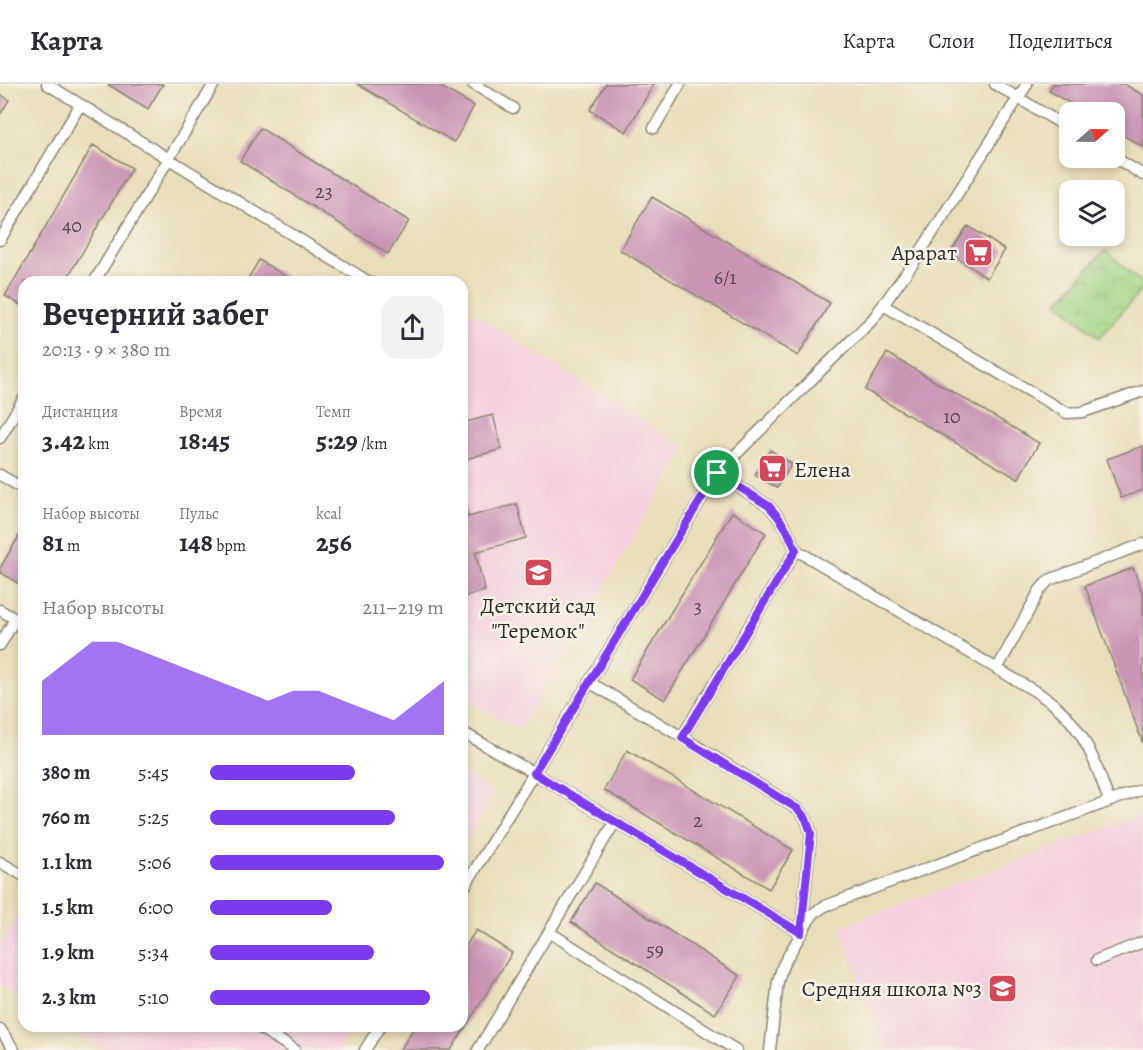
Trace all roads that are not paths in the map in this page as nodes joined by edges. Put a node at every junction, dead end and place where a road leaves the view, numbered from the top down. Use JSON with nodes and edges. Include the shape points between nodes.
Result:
{"nodes":[{"id":1,"x":47,"y":84,"type":"edge"},
{"id":2,"x":214,"y":84,"type":"edge"},
{"id":3,"x":472,"y":84,"type":"edge"},
{"id":4,"x":680,"y":84,"type":"edge"},
{"id":5,"x":995,"y":84,"type":"edge"},
{"id":6,"x":1027,"y":84,"type":"edge"},
{"id":7,"x":1018,"y":98,"type":"junction"},
{"id":8,"x":80,"y":105,"type":"junction"},
{"id":9,"x":513,"y":108,"type":"dead end"},
{"id":10,"x":1059,"y":122,"type":"edge"},
{"id":11,"x":654,"y":128,"type":"dead end"},
{"id":12,"x":169,"y":159,"type":"junction"},
{"id":13,"x":1125,"y":164,"type":"edge"},
{"id":14,"x":1143,"y":175,"type":"edge"},
{"id":15,"x":0,"y":240,"type":"edge"},
{"id":16,"x":98,"y":276,"type":"edge"},
{"id":17,"x":359,"y":276,"type":"edge"},
{"id":18,"x":884,"y":305,"type":"junction"},
{"id":19,"x":1143,"y":391,"type":"edge"},
{"id":20,"x":18,"y":408,"type":"edge"},
{"id":21,"x":0,"y":438,"type":"edge"},
{"id":22,"x":717,"y":473,"type":"junction"},
{"id":23,"x":0,"y":475,"type":"edge"},
{"id":24,"x":18,"y":486,"type":"edge"},
{"id":25,"x":1143,"y":544,"type":"edge"},
{"id":26,"x":796,"y":550,"type":"junction"},
{"id":27,"x":0,"y":610,"type":"edge"},
{"id":28,"x":18,"y":621,"type":"edge"},
{"id":29,"x":18,"y":624,"type":"edge"},
{"id":30,"x":0,"y":645,"type":"edge"},
{"id":31,"x":997,"y":669,"type":"junction"},
{"id":32,"x":589,"y":682,"type":"junction"},
{"id":33,"x":468,"y":735,"type":"edge"},
{"id":34,"x":682,"y":738,"type":"junction"},
{"id":35,"x":534,"y":773,"type":"junction"},
{"id":36,"x":1143,"y":789,"type":"edge"},
{"id":37,"x":1109,"y":801,"type":"junction"},
{"id":38,"x":615,"y":822,"type":"junction"},
{"id":39,"x":0,"y":862,"type":"edge"},
{"id":40,"x":18,"y":872,"type":"edge"},
{"id":41,"x":468,"y":879,"type":"edge"},
{"id":42,"x":549,"y":932,"type":"junction"},
{"id":43,"x":801,"y":933,"type":"junction"},
{"id":44,"x":1143,"y":942,"type":"edge"},
{"id":45,"x":1097,"y":960,"type":"dead end"},
{"id":46,"x":0,"y":1029,"type":"edge"},
{"id":47,"x":266,"y":1032,"type":"edge"},
{"id":48,"x":376,"y":1032,"type":"edge"},
{"id":49,"x":14,"y":1050,"type":"edge"},
{"id":50,"x":295,"y":1050,"type":"edge"},
{"id":51,"x":365,"y":1050,"type":"edge"},
{"id":52,"x":478,"y":1050,"type":"edge"},
{"id":53,"x":736,"y":1050,"type":"edge"},
{"id":54,"x":770,"y":1050,"type":"edge"}],
"edges":[{"from":1,"to":8,"type":"lane"},
{"from":2,"to":12,"type":"lane"},
{"from":3,"to":9,"type":"lane"},
{"from":4,"to":11,"type":"lane"},
{"from":5,"to":7,"type":"lane"},
{"from":6,"to":7,"type":"lane"},
{"from":7,"to":10,"type":"lane"},
{"from":7,"to":18,"type":"lane"},
{"from":8,"to":12,"type":"lane"},
{"from":8,"to":15,"type":"lane"},
{"from":12,"to":16,"type":"lane"},
{"from":12,"to":17,"type":"lane"},
{"from":13,"to":14,"type":"lane"},
{"from":18,"to":19,"type":"lane","via":[[1067,413],[1083,412]]},
{"from":18,"to":22,"type":"lane"},
{"from":20,"to":21,"type":"lane"},
{"from":22,"to":26,"type":"lane","via":[[769,506]]},
{"from":22,"to":32,"type":"lane"},
{"from":23,"to":24,"type":"lane"},
{"from":25,"to":31,"type":"lane","via":[[1049,580]]},
{"from":26,"to":31,"type":"lane"},
{"from":26,"to":34,"type":"lane"},
{"from":27,"to":28,"type":"lane"},
{"from":29,"to":30,"type":"lane"},
{"from":31,"to":37,"type":"lane","via":[[1058,707],[1073,724],[1085,740]]},
{"from":32,"to":34,"type":"lane"},
{"from":32,"to":35,"type":"lane"},
{"from":33,"to":35,"type":"lane"},
{"from":34,"to":43,"type":"lane","via":[[798,809],[806,819],[811,833]]},
{"from":35,"to":38,"type":"lane"},
{"from":35,"to":41,"type":"lane"},
{"from":36,"to":37,"type":"lane"},
{"from":37,"to":43,"type":"lane","via":[[825,906],[814,913]]},
{"from":38,"to":42,"type":"lane"},
{"from":38,"to":43,"type":"lane"},
{"from":39,"to":40,"type":"lane"},
{"from":42,"to":52,"type":"lane"},
{"from":42,"to":53,"type":"lane"},
{"from":43,"to":54,"type":"lane","via":[[778,981]]},
{"from":44,"to":45,"type":"lane"},
{"from":46,"to":49,"type":"lane"},
{"from":47,"to":50,"type":"lane"},
{"from":48,"to":51,"type":"lane"}]}
